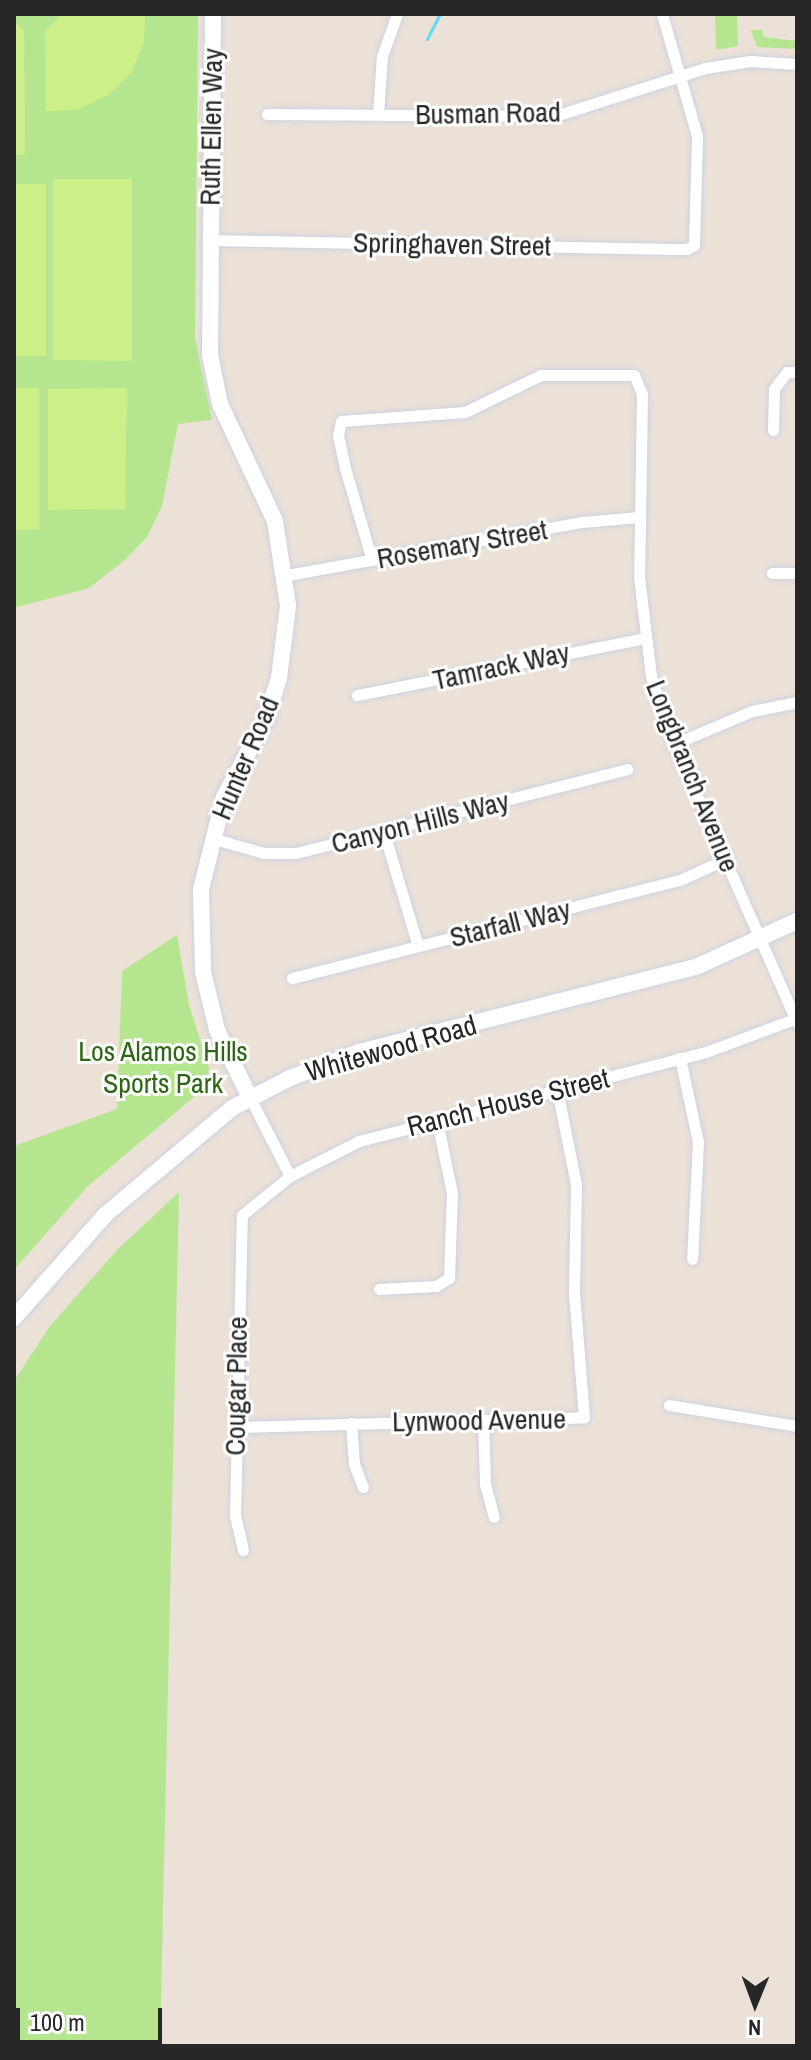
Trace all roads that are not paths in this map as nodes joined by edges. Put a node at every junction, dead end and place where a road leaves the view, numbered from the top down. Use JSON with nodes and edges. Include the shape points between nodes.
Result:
{"nodes":[{"id":1,"x":213,"y":14,"type":"edge"},
{"id":2,"x":397,"y":14,"type":"edge"},
{"id":3,"x":662,"y":14,"type":"edge"},
{"id":4,"x":797,"y":64,"type":"edge"},
{"id":5,"x":681,"y":75,"type":"junction"},
{"id":6,"x":267,"y":114,"type":"dead end"},
{"id":7,"x":378,"y":114,"type":"junction"},
{"id":8,"x":210,"y":240,"type":"junction"},
{"id":9,"x":797,"y":372,"type":"edge"},
{"id":10,"x":773,"y":430,"type":"dead end"},
{"id":11,"x":639,"y":517,"type":"junction"},
{"id":12,"x":372,"y":560,"type":"junction"},
{"id":13,"x":772,"y":573,"type":"dead end"},
{"id":14,"x":797,"y":573,"type":"edge"},
{"id":15,"x":287,"y":575,"type":"junction"},
{"id":16,"x":644,"y":638,"type":"junction"},
{"id":17,"x":357,"y":695,"type":"dead end"},
{"id":18,"x":797,"y":702,"type":"edge"},
{"id":19,"x":674,"y":744,"type":"junction"},
{"id":20,"x":628,"y":769,"type":"dead end"},
{"id":21,"x":384,"y":833,"type":"junction"},
{"id":22,"x":211,"y":838,"type":"junction"},
{"id":23,"x":726,"y":859,"type":"junction"},
{"id":24,"x":797,"y":921,"type":"edge"},
{"id":25,"x":762,"y":940,"type":"junction"},
{"id":26,"x":418,"y":946,"type":"junction"},
{"id":27,"x":292,"y":978,"type":"dead end"},
{"id":28,"x":796,"y":1020,"type":"edge"},
{"id":29,"x":680,"y":1058,"type":"junction"},
{"id":30,"x":557,"y":1090,"type":"junction"},
{"id":31,"x":250,"y":1098,"type":"junction"},
{"id":32,"x":437,"y":1121,"type":"junction"},
{"id":33,"x":290,"y":1176,"type":"junction"},
{"id":34,"x":239,"y":1222,"type":"joint"},
{"id":35,"x":692,"y":1259,"type":"dead end"},
{"id":36,"x":379,"y":1289,"type":"dead end"},
{"id":37,"x":14,"y":1318,"type":"edge"},
{"id":38,"x":669,"y":1405,"type":"dead end"},
{"id":39,"x":483,"y":1420,"type":"junction"},
{"id":40,"x":351,"y":1423,"type":"junction"},
{"id":41,"x":797,"y":1424,"type":"edge"},
{"id":42,"x":236,"y":1427,"type":"junction"},
{"id":43,"x":363,"y":1487,"type":"dead end"},
{"id":44,"x":494,"y":1517,"type":"dead end"},
{"id":45,"x":243,"y":1550,"type":"dead end"}],
"edges":[{"from":1,"to":8,"type":"street","name":"Ruth Ellen Way"},
{"from":2,"to":7,"type":"street","via":[[382,56]]},
{"from":3,"to":5,"type":"street"},
{"from":4,"to":5,"type":"street","name":"Busman Road","via":[[750,61]]},
{"from":5,"to":7,"type":"street","name":"Busman Road","via":[[555,116]]},
{"from":5,"to":8,"type":"street","name":"Springhaven Street","via":[[697,136],[694,245]]},
{"from":6,"to":7,"type":"street","name":"Busman Road"},
{"from":8,"to":15,"type":"street","name":"Hunter Road","via":[[207,325],[215,387],[262,487]]},
{"from":9,"to":10,"type":"street","via":[[787,372],[774,389]]},
{"from":11,"to":12,"type":"street","name":"Rosemary Street","via":[[582,522]]},
{"from":11,"to":12,"type":"street","name":"Longbranch Avenue","via":[[642,394],[634,375],[541,375],[465,412],[341,421],[338,435],[345,468]]},
{"from":11,"to":16,"type":"street","name":"Longbranch Avenue"},
{"from":12,"to":15,"type":"street","name":"Rosemary Street"},
{"from":13,"to":14,"type":"street"},
{"from":15,"to":22,"type":"street","name":"Hunter Road","via":[[279,678],[266,719],[224,797]]},
{"from":16,"to":17,"type":"street","name":"Tamrack Way"},
{"from":16,"to":19,"type":"street","name":"Longbranch Avenue"},
{"from":18,"to":19,"type":"street","via":[[752,711]]},
{"from":19,"to":23,"type":"street","name":"Longbranch Avenue"},
{"from":20,"to":21,"type":"street","name":"Canyon Hills Way"},
{"from":21,"to":22,"type":"street","name":"Canyon Hills Way","via":[[296,853],[264,853]]},
{"from":21,"to":26,"type":"street"},
{"from":22,"to":31,"type":"street","name":"Hunter Road","via":[[201,889],[203,972],[217,1030]]},
{"from":23,"to":25,"type":"street","name":"Longbranch Avenue"},
{"from":23,"to":26,"type":"street","name":"Starfall Way","via":[[680,880]]},
{"from":24,"to":25,"type":"street","name":"Whitewood Road"},
{"from":25,"to":28,"type":"street","name":"Longbranch Avenue"},
{"from":25,"to":31,"type":"street","name":"Whitewood Road","via":[[664,976],[359,1052]]},
{"from":26,"to":27,"type":"street","name":"Starfall Way"},
{"from":28,"to":29,"type":"street","name":"Ranch House Street"},
{"from":29,"to":30,"type":"street","name":"Ranch House Street"},
{"from":29,"to":35,"type":"street","via":[[698,1142]]},
{"from":30,"to":32,"type":"street","name":"Ranch House Street"},
{"from":30,"to":39,"type":"street","name":"Lynwood Avenue","via":[[576,1184],[574,1292],[584,1417]]},
{"from":31,"to":33,"type":"street","name":"Hunter Road"},
{"from":31,"to":37,"type":"street","name":"Whitewood Road","via":[[105,1215]]},
{"from":32,"to":33,"type":"street","name":"Ranch House Street","via":[[359,1141]]},
{"from":32,"to":36,"type":"street","via":[[452,1193],[449,1278],[436,1286]]},
{"from":33,"to":34,"type":"street","name":"Ranch House Street"},
{"from":34,"to":42,"type":"street","name":"Cougar Place"},
{"from":38,"to":41,"type":"street"},
{"from":39,"to":40,"type":"street","name":"Lynwood Avenue"},
{"from":39,"to":44,"type":"street","via":[[485,1484]]},
{"from":40,"to":42,"type":"street","name":"Lynwood Avenue"},
{"from":40,"to":43,"type":"street","via":[[354,1464]]},
{"from":42,"to":45,"type":"street","name":"Cougar Place","via":[[235,1516]]}]}
